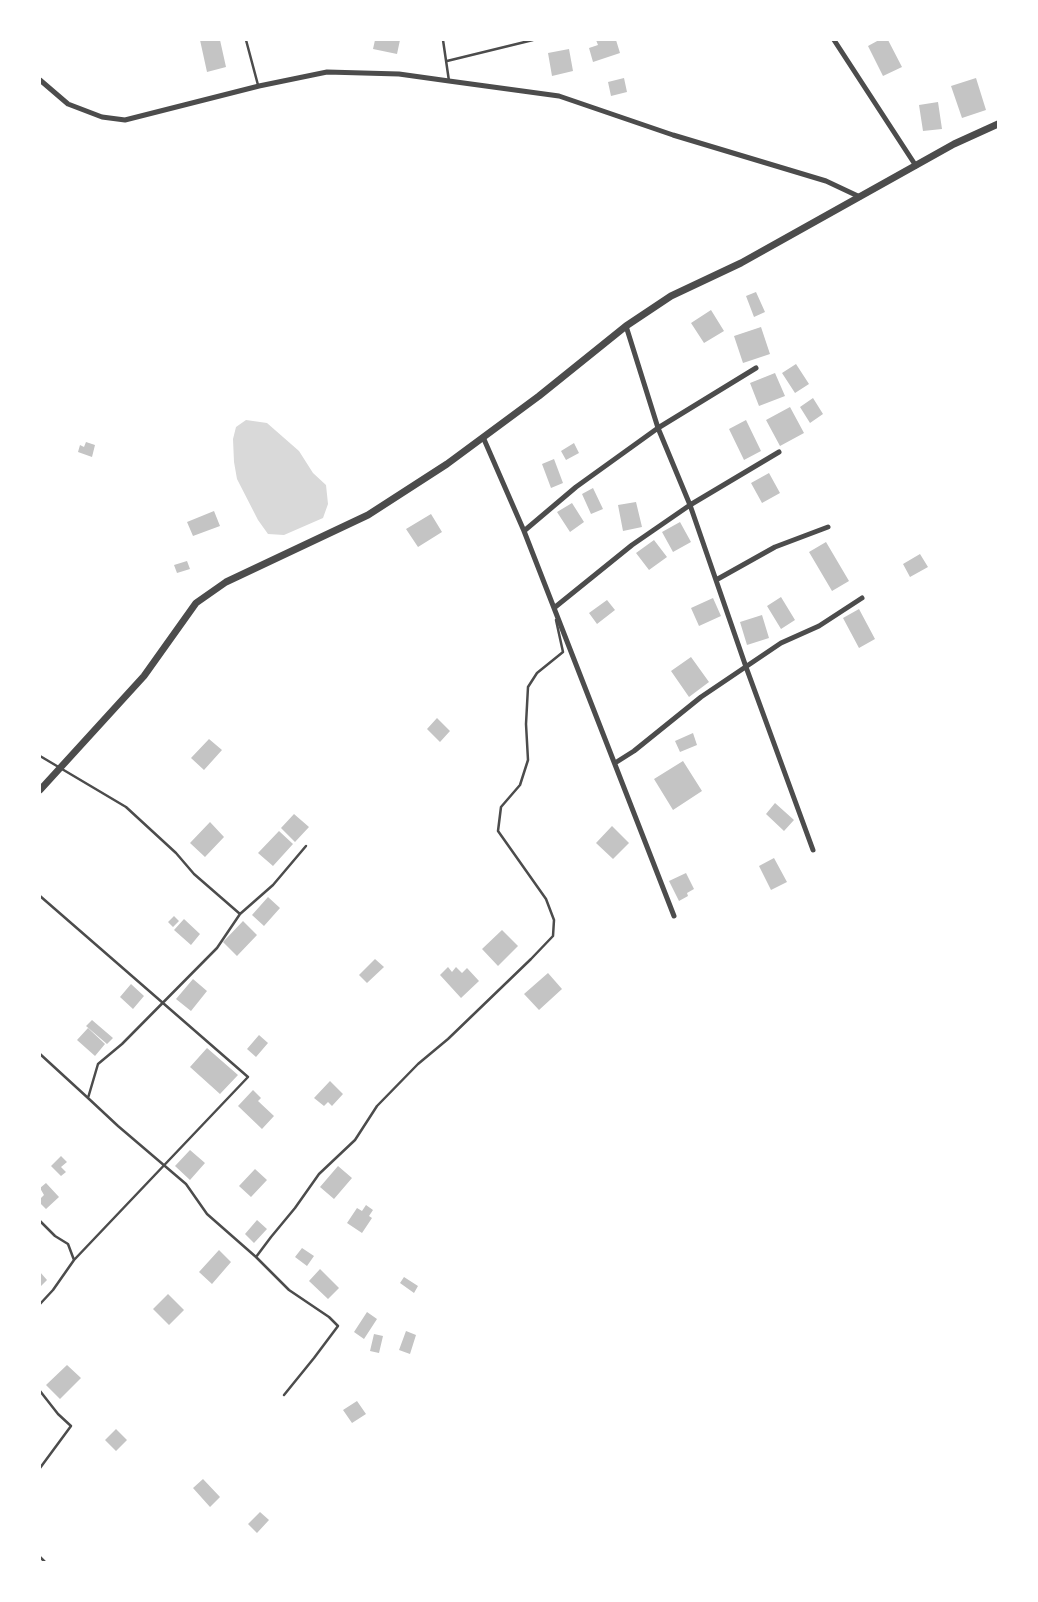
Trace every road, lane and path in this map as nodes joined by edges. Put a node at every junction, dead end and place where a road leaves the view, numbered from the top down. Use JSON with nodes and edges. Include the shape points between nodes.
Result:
{"nodes":[{"id":1,"x":246,"y":40,"type":"edge"},
{"id":2,"x":443,"y":40,"type":"edge"},
{"id":3,"x":533,"y":40,"type":"edge"},
{"id":4,"x":834,"y":40,"type":"edge"},
{"id":5,"x":447,"y":61,"type":"junction"},
{"id":6,"x":40,"y":80,"type":"edge"},
{"id":7,"x":449,"y":81,"type":"junction"},
{"id":8,"x":259,"y":86,"type":"junction"},
{"id":9,"x":998,"y":124,"type":"edge"},
{"id":10,"x":916,"y":166,"type":"junction"},
{"id":11,"x":860,"y":197,"type":"junction"},
{"id":12,"x":626,"y":326,"type":"junction"},
{"id":13,"x":756,"y":368,"type":"dead end"},
{"id":14,"x":658,"y":428,"type":"junction"},
{"id":15,"x":484,"y":437,"type":"junction"},
{"id":16,"x":779,"y":452,"type":"dead end"},
{"id":17,"x":690,"y":505,"type":"junction"},
{"id":18,"x":828,"y":527,"type":"dead end"},
{"id":19,"x":524,"y":531,"type":"junction"},
{"id":20,"x":716,"y":580,"type":"junction"},
{"id":21,"x":862,"y":598,"type":"dead end"},
{"id":22,"x":554,"y":608,"type":"junction"},
{"id":23,"x":746,"y":667,"type":"junction"},
{"id":24,"x":40,"y":756,"type":"edge"},
{"id":25,"x":615,"y":763,"type":"junction"},
{"id":26,"x":60,"y":767,"type":"junction"},
{"id":27,"x":40,"y":790,"type":"edge"},
{"id":28,"x":306,"y":846,"type":"dead end"},
{"id":29,"x":813,"y":850,"type":"dead end"},
{"id":30,"x":40,"y":896,"type":"edge"},
{"id":31,"x":240,"y":914,"type":"junction"},
{"id":32,"x":674,"y":916,"type":"dead end"},
{"id":33,"x":163,"y":1002,"type":"junction"},
{"id":34,"x":40,"y":1054,"type":"edge"},
{"id":35,"x":88,"y":1098,"type":"junction"},
{"id":36,"x":163,"y":1165,"type":"junction"},
{"id":37,"x":40,"y":1221,"type":"edge"},
{"id":38,"x":256,"y":1257,"type":"junction"},
{"id":39,"x":74,"y":1260,"type":"junction"},
{"id":40,"x":40,"y":1304,"type":"edge"},
{"id":41,"x":40,"y":1391,"type":"edge"},
{"id":42,"x":284,"y":1396,"type":"dead end"},
{"id":43,"x":40,"y":1468,"type":"edge"},
{"id":44,"x":40,"y":1557,"type":"edge"},
{"id":45,"x":45,"y":1562,"type":"edge"}],
"edges":[{"from":1,"to":8,"type":"lane"},
{"from":2,"to":5,"type":"lane"},
{"from":3,"to":5,"type":"lane"},
{"from":4,"to":10,"type":"street"},
{"from":5,"to":7,"type":"lane"},
{"from":6,"to":8,"type":"street","via":[[68,104],[102,117],[125,120]]},
{"from":7,"to":8,"type":"street","via":[[399,74],[328,72]]},
{"from":7,"to":11,"type":"street","via":[[558,96],[826,181]]},
{"from":9,"to":10,"type":"street"},
{"from":10,"to":11,"type":"street"},
{"from":11,"to":12,"type":"street","via":[[741,263],[671,296]]},
{"from":12,"to":14,"type":"street"},
{"from":12,"to":15,"type":"street"},
{"from":13,"to":14,"type":"street"},
{"from":14,"to":17,"type":"street"},
{"from":14,"to":19,"type":"street"},
{"from":15,"to":19,"type":"street"},
{"from":15,"to":26,"type":"street","via":[[368,516],[226,582],[196,603],[144,676]]},
{"from":16,"to":17,"type":"street"},
{"from":17,"to":20,"type":"street"},
{"from":17,"to":22,"type":"street","via":[[632,545]]},
{"from":18,"to":20,"type":"street","via":[[775,546]]},
{"from":19,"to":22,"type":"street"},
{"from":20,"to":23,"type":"street"},
{"from":21,"to":23,"type":"street","via":[[819,626],[781,643]]},
{"from":22,"to":25,"type":"street"},
{"from":22,"to":38,"type":"lane","via":[[563,652],[537,673],[528,687],[528,760],[520,785],[501,807],[498,831],[546,899],[554,920],[553,936],[377,1106],[354,1140],[319,1174]]},
{"from":23,"to":25,"type":"street"},
{"from":23,"to":29,"type":"street"},
{"from":24,"to":26,"type":"lane"},
{"from":25,"to":32,"type":"street"},
{"from":26,"to":27,"type":"street"},
{"from":26,"to":31,"type":"lane","via":[[126,807]]},
{"from":28,"to":31,"type":"lane","via":[[273,885]]},
{"from":30,"to":33,"type":"lane"},
{"from":31,"to":33,"type":"lane","via":[[216,948]]},
{"from":33,"to":35,"type":"lane","via":[[98,1064]]},
{"from":33,"to":36,"type":"lane","via":[[248,1077]]},
{"from":34,"to":35,"type":"lane"},
{"from":35,"to":36,"type":"lane"},
{"from":36,"to":38,"type":"lane","via":[[186,1184],[207,1214]]},
{"from":36,"to":39,"type":"lane"},
{"from":37,"to":39,"type":"lane","via":[[68,1244]]},
{"from":38,"to":42,"type":"lane","via":[[289,1290],[338,1326]]},
{"from":39,"to":40,"type":"lane"},
{"from":41,"to":43,"type":"lane","via":[[71,1426]]},
{"from":44,"to":45,"type":"lane"}]}
